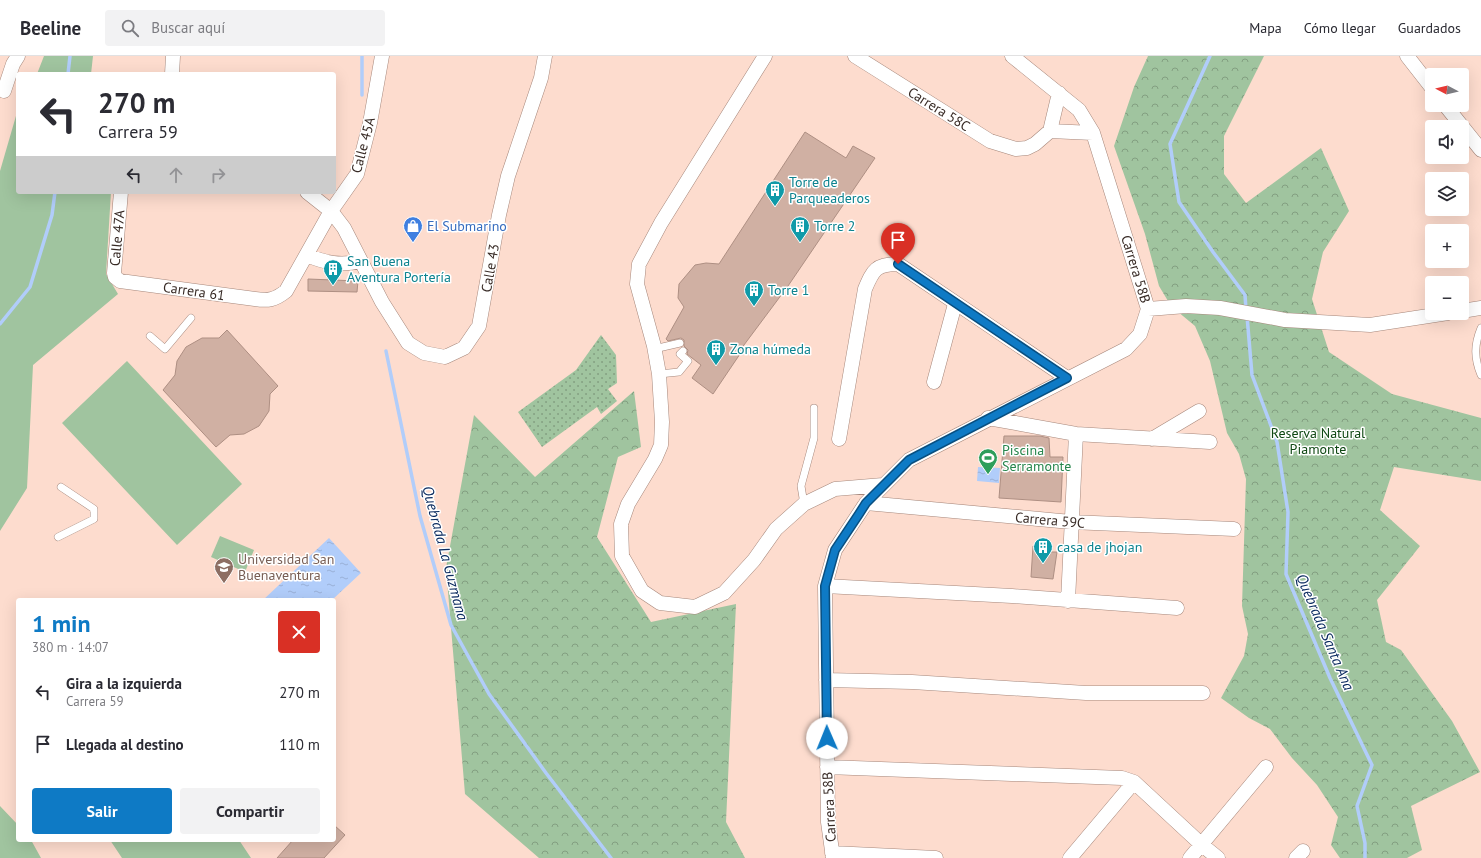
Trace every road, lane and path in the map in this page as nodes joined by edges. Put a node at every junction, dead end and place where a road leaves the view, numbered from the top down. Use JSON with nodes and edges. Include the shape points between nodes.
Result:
{"nodes":[{"id":1,"x":18,"y":56,"type":"edge"},
{"id":2,"x":173,"y":56,"type":"edge"},
{"id":3,"x":382,"y":56,"type":"edge"},
{"id":4,"x":545,"y":56,"type":"edge"},
{"id":5,"x":555,"y":56,"type":"edge"},
{"id":6,"x":765,"y":56,"type":"edge"},
{"id":7,"x":855,"y":56,"type":"edge"},
{"id":8,"x":1407,"y":56,"type":"edge"},
{"id":9,"x":1018,"y":57,"type":"edge"},
{"id":10,"x":172,"y":72,"type":"edge"},
{"id":11,"x":541,"y":78,"type":"junction"},
{"id":12,"x":1425,"y":79,"type":"edge"},
{"id":13,"x":4,"y":91,"type":"dead end"},
{"id":14,"x":1059,"y":93,"type":"junction"},
{"id":15,"x":1451,"y":112,"type":"edge"},
{"id":16,"x":1050,"y":130,"type":"junction"},
{"id":17,"x":1093,"y":133,"type":"junction"},
{"id":18,"x":1481,"y":150,"type":"edge"},
{"id":19,"x":121,"y":194,"type":"edge"},
{"id":20,"x":310,"y":194,"type":"edge"},
{"id":21,"x":331,"y":211,"type":"junction"},
{"id":22,"x":307,"y":255,"type":"junction"},
{"id":23,"x":361,"y":261,"type":"junction"},
{"id":24,"x":120,"y":281,"type":"joint"},
{"id":25,"x":268,"y":301,"type":"joint"},
{"id":26,"x":956,"y":304,"type":"junction"},
{"id":27,"x":1481,"y":308,"type":"edge"},
{"id":28,"x":1148,"y":309,"type":"junction"},
{"id":29,"x":1469,"y":310,"type":"edge"},
{"id":30,"x":1425,"y":317,"type":"edge"},
{"id":31,"x":191,"y":318,"type":"dead end"},
{"id":32,"x":1481,"y":328,"type":"edge"},
{"id":33,"x":150,"y":336,"type":"dead end"},
{"id":34,"x":680,"y":343,"type":"dead end"},
{"id":35,"x":654,"y":349,"type":"junction"},
{"id":36,"x":683,"y":351,"type":"dead end"},
{"id":37,"x":659,"y":374,"type":"junction"},
{"id":38,"x":1481,"y":375,"type":"edge"},
{"id":39,"x":1067,"y":378,"type":"junction"},
{"id":40,"x":934,"y":382,"type":"dead end"},
{"id":41,"x":814,"y":408,"type":"dead end"},
{"id":42,"x":1199,"y":412,"type":"dead end"},
{"id":43,"x":988,"y":418,"type":"junction"},
{"id":44,"x":1076,"y":434,"type":"junction"},
{"id":45,"x":839,"y":439,"type":"dead end"},
{"id":46,"x":1152,"y":439,"type":"junction"},
{"id":47,"x":1210,"y":442,"type":"dead end"},
{"id":48,"x":884,"y":485,"type":"junction"},
{"id":49,"x":61,"y":487,"type":"dead end"},
{"id":50,"x":866,"y":503,"type":"junction"},
{"id":51,"x":804,"y":504,"type":"junction"},
{"id":52,"x":1071,"y":522,"type":"junction"},
{"id":53,"x":1234,"y":529,"type":"dead end"},
{"id":54,"x":58,"y":536,"type":"dead end"},
{"id":55,"x":825,"y":586,"type":"junction"},
{"id":56,"x":1068,"y":601,"type":"junction"},
{"id":57,"x":1177,"y":608,"type":"dead end"},
{"id":58,"x":826,"y":680,"type":"junction"},
{"id":59,"x":1203,"y":693,"type":"dead end"},
{"id":60,"x":827,"y":767,"type":"junction"},
{"id":61,"x":1266,"y":767,"type":"dead end"},
{"id":62,"x":1134,"y":782,"type":"junction"},
{"id":63,"x":1202,"y":845,"type":"junction"},
{"id":64,"x":832,"y":855,"type":"edge"},
{"id":65,"x":936,"y":858,"type":"edge"},
{"id":66,"x":1070,"y":858,"type":"edge"},
{"id":67,"x":1190,"y":858,"type":"edge"},
{"id":68,"x":1218,"y":858,"type":"edge"}],
"edges":[{"from":1,"to":13,"type":"street"},
{"from":2,"to":10,"type":"street"},
{"from":3,"to":21,"type":"street","name":"Calle 45A","via":[[370,123],[357,174]]},
{"from":4,"to":11,"type":"street","name":"Calle 43"},
{"from":5,"to":11,"type":"street"},
{"from":6,"to":35,"type":"street","via":[[661,223],[639,264],[637,284]]},
{"from":7,"to":16,"type":"street","name":"Carrera 58C","via":[[990,141],[1016,149],[1027,148]]},
{"from":8,"to":12,"type":"street"},
{"from":9,"to":14,"type":"street","name":"Carrera 58B"},
{"from":11,"to":23,"type":"street","name":"Calle 43","via":[[508,176],[479,326],[464,348],[445,357],[424,353],[408,343],[382,302]]},
{"from":14,"to":16,"type":"street"},
{"from":14,"to":17,"type":"street","name":"Carrera 58B","via":[[1079,110]]},
{"from":15,"to":18,"type":"street"},
{"from":16,"to":17,"type":"street"},
{"from":17,"to":28,"type":"street","name":"Carrera 58B"},
{"from":19,"to":24,"type":"street","name":"Calle 47A","via":[[114,273]]},
{"from":20,"to":21,"type":"street","name":"Calle 43"},
{"from":21,"to":22,"type":"street","name":"Calle 45A"},
{"from":21,"to":23,"type":"street","name":"Calle 43","via":[[344,228]]},
{"from":22,"to":23,"type":"street","via":[[321,262],[336,264]]},
{"from":22,"to":25,"type":"street","name":"Calle 45A","via":[[286,291],[277,299]]},
{"from":24,"to":25,"type":"street","name":"Carrera 61"},
{"from":26,"to":39,"type":"street"},
{"from":26,"to":40,"type":"street"},
{"from":26,"to":45,"type":"street","via":[[898,264],[885,264],[872,272],[865,289]]},
{"from":27,"to":29,"type":"street"},
{"from":28,"to":30,"type":"street","via":[[1186,306],[1220,308],[1318,323],[1370,326]]},
{"from":28,"to":39,"type":"street","name":"Carrera 58B","via":[[1140,334],[1126,349]]},
{"from":31,"to":33,"type":"lane","via":[[164,349]]},
{"from":32,"to":38,"type":"lane","via":[[1476,339],[1475,359]]},
{"from":34,"to":35,"type":"lane"},
{"from":35,"to":37,"type":"street"},
{"from":36,"to":37,"type":"lane","via":[[680,354],[688,361],[679,372]]},
{"from":37,"to":51,"type":"street","via":[[661,445],[628,504],[621,524],[622,556],[642,590],[660,603],[695,607],[724,593],[754,560],[776,529]]},
{"from":39,"to":43,"type":"street","name":"Carrera 58B"},
{"from":41,"to":51,"type":"lane","via":[[814,438],[801,486]]},
{"from":42,"to":46,"type":"street"},
{"from":43,"to":44,"type":"street"},
{"from":43,"to":48,"type":"street","name":"Carrera 58B","via":[[909,460]]},
{"from":44,"to":46,"type":"street"},
{"from":44,"to":52,"type":"street"},
{"from":46,"to":47,"type":"street"},
{"from":48,"to":50,"type":"street","name":"Carrera 58B"},
{"from":48,"to":51,"type":"street","via":[[835,489]]},
{"from":49,"to":54,"type":"lane","via":[[94,509],[95,514],[94,519]]},
{"from":50,"to":52,"type":"street","name":"Carrera 59C"},
{"from":50,"to":55,"type":"street","name":"Carrera 58B","via":[[835,550]]},
{"from":52,"to":53,"type":"street","name":"Carrera 59C"},
{"from":52,"to":56,"type":"street"},
{"from":55,"to":56,"type":"street"},
{"from":55,"to":58,"type":"street","name":"Carrera 58B"},
{"from":56,"to":57,"type":"street"},
{"from":58,"to":59,"type":"street","via":[[912,682],[1086,694]]},
{"from":58,"to":60,"type":"street","name":"Carrera 58B"},
{"from":60,"to":62,"type":"street","via":[[1122,778]]},
{"from":60,"to":64,"type":"street","name":"Carrera 58B","via":[[828,822]]},
{"from":61,"to":63,"type":"street"},
{"from":62,"to":63,"type":"street"},
{"from":62,"to":66,"type":"street"},
{"from":63,"to":67,"type":"street"},
{"from":63,"to":68,"type":"street"},
{"from":64,"to":65,"type":"street"}]}
